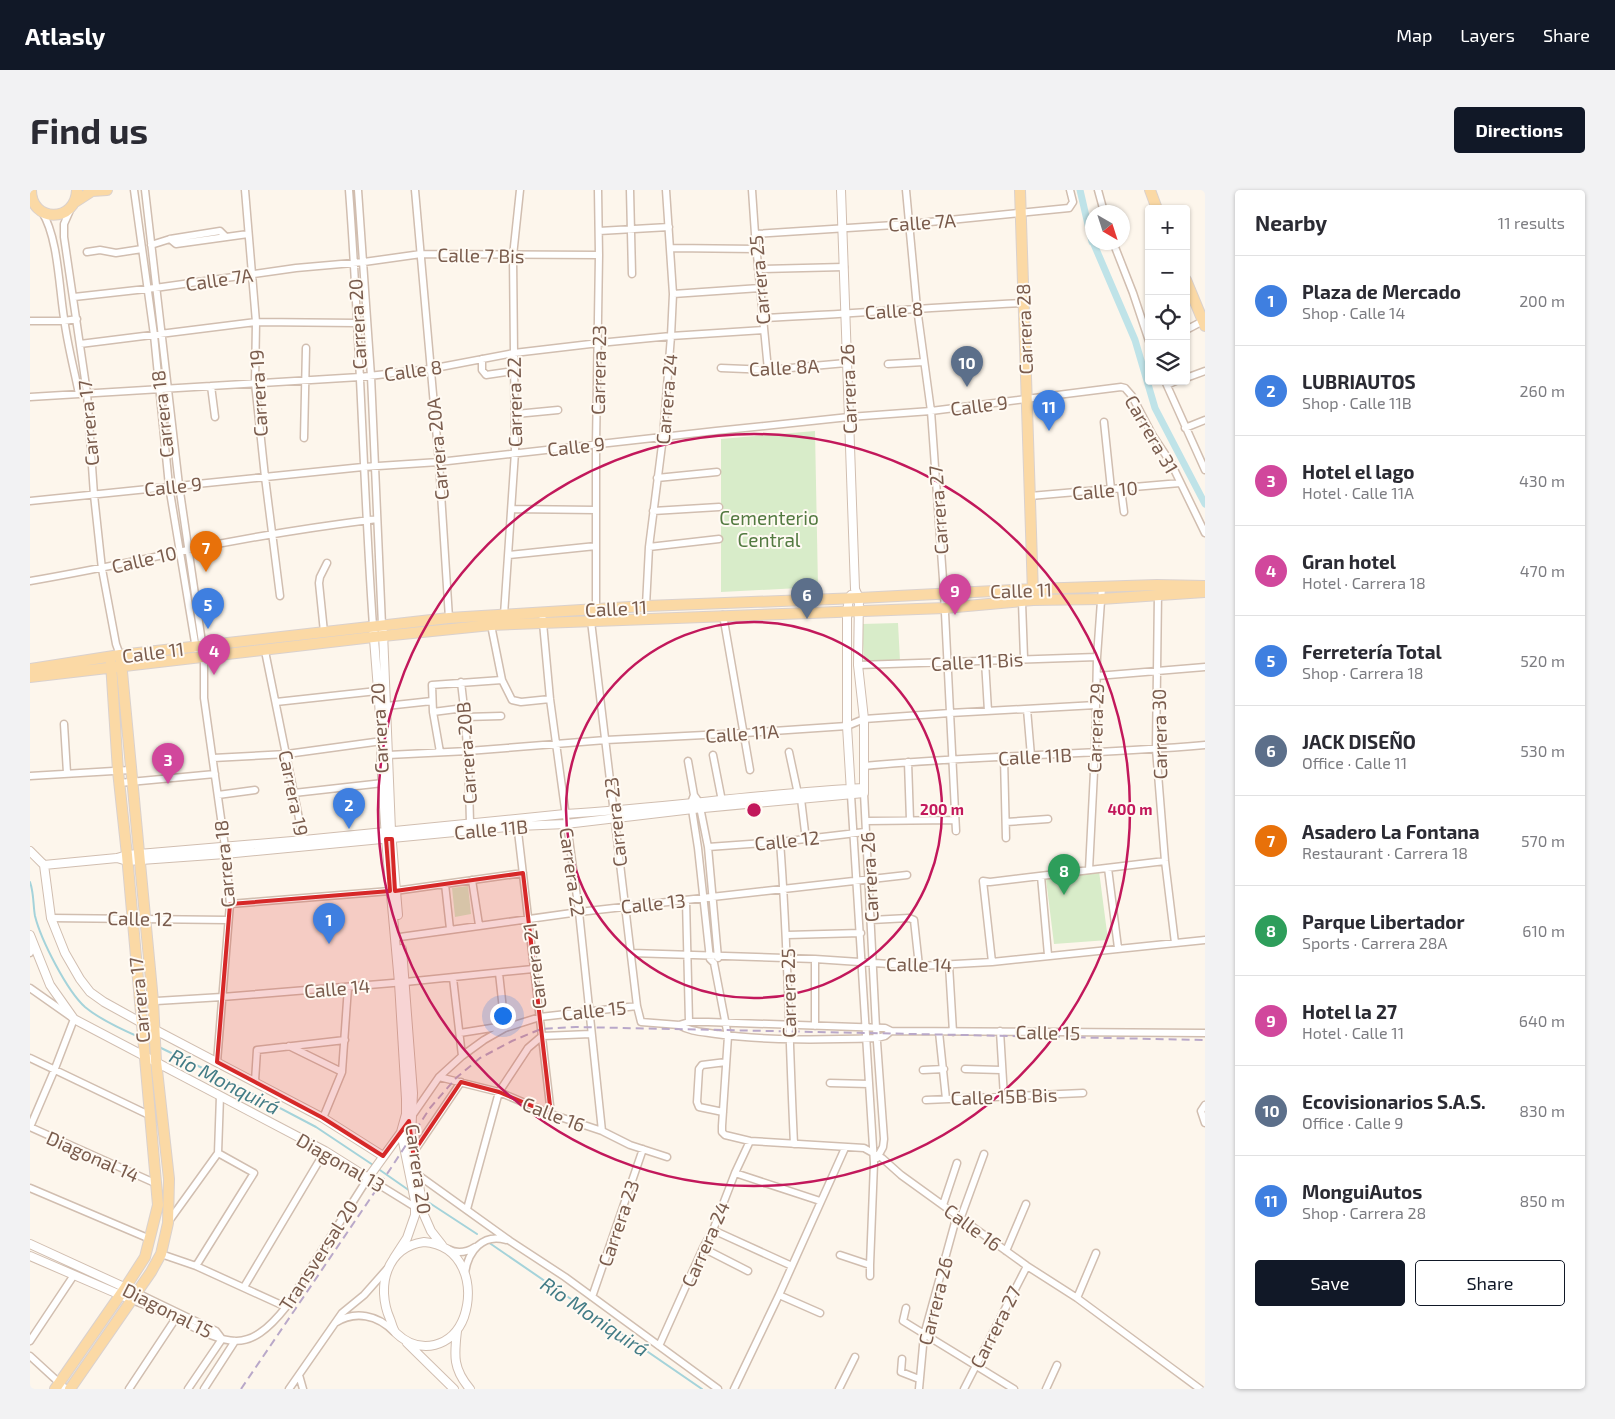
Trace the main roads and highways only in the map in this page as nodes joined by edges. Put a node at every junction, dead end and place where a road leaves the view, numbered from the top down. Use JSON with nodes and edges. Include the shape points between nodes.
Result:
{"nodes":[{"id":1,"x":31,"y":190,"type":"edge"},
{"id":2,"x":77,"y":190,"type":"edge"},
{"id":3,"x":107,"y":190,"type":"edge"},
{"id":4,"x":1020,"y":190,"type":"edge"},
{"id":5,"x":1150,"y":190,"type":"edge"},
{"id":6,"x":74,"y":203,"type":"junction"},
{"id":7,"x":1156,"y":205,"type":"edge"},
{"id":8,"x":36,"y":208,"type":"edge"},
{"id":9,"x":1190,"y":290,"type":"edge"},
{"id":10,"x":1204,"y":324,"type":"edge"},
{"id":11,"x":1205,"y":586,"type":"edge"},
{"id":12,"x":1033,"y":589,"type":"junction"},
{"id":13,"x":1205,"y":592,"type":"edge"},
{"id":14,"x":1033,"y":600,"type":"junction"},
{"id":15,"x":543,"y":618,"type":"junction"},
{"id":16,"x":200,"y":655,"type":"junction"},
{"id":17,"x":115,"y":656,"type":"junction"},
{"id":18,"x":116,"y":667,"type":"junction"},
{"id":19,"x":30,"y":669,"type":"edge"},
{"id":20,"x":30,"y":677,"type":"edge"},
{"id":21,"x":60,"y":1387,"type":"edge"},
{"id":22,"x":70,"y":1389,"type":"edge"}],
"edges":[{"from":1,"to":8,"type":"main road"},
{"from":2,"to":6,"type":"main road"},
{"from":3,"to":6,"type":"main road","via":[[92,192]]},
{"from":4,"to":12,"type":"main road","name":"Carrera 28"},
{"from":5,"to":7,"type":"main road"},
{"from":6,"to":8,"type":"main road","via":[[60,214],[48,214]]},
{"from":9,"to":10,"type":"main road"},
{"from":11,"to":12,"type":"main road","name":"Calle 11"},
{"from":12,"to":14,"type":"main road","name":"Carrera 28"},
{"from":12,"to":15,"type":"main road","name":"Calle 11","via":[[646,606],[596,609]]},
{"from":13,"to":14,"type":"main road","name":"Calle 11"},
{"from":14,"to":15,"type":"main road","name":"Calle 11","via":[[846,612],[591,621]]},
{"from":15,"to":16,"type":"main road","name":"Calle 11","via":[[265,651]]},
{"from":15,"to":16,"type":"main road","name":"Calle 11","via":[[504,615],[449,618],[324,632]]},
{"from":16,"to":17,"type":"main road","name":"Calle 11"},
{"from":16,"to":18,"type":"main road","name":"Calle 11"},
{"from":17,"to":18,"type":"main road","name":"Carrera 17"},
{"from":17,"to":19,"type":"main road","name":"Calle 11"},
{"from":18,"to":20,"type":"main road","name":"Calle 11"},
{"from":18,"to":21,"type":"main road","name":"Carrera 17","via":[[124,858],[158,1205],[145,1257]]},
{"from":18,"to":22,"type":"main road","name":"Carrera 17","via":[[140,857],[168,1179],[168,1223],[161,1254],[151,1272]]}]}
